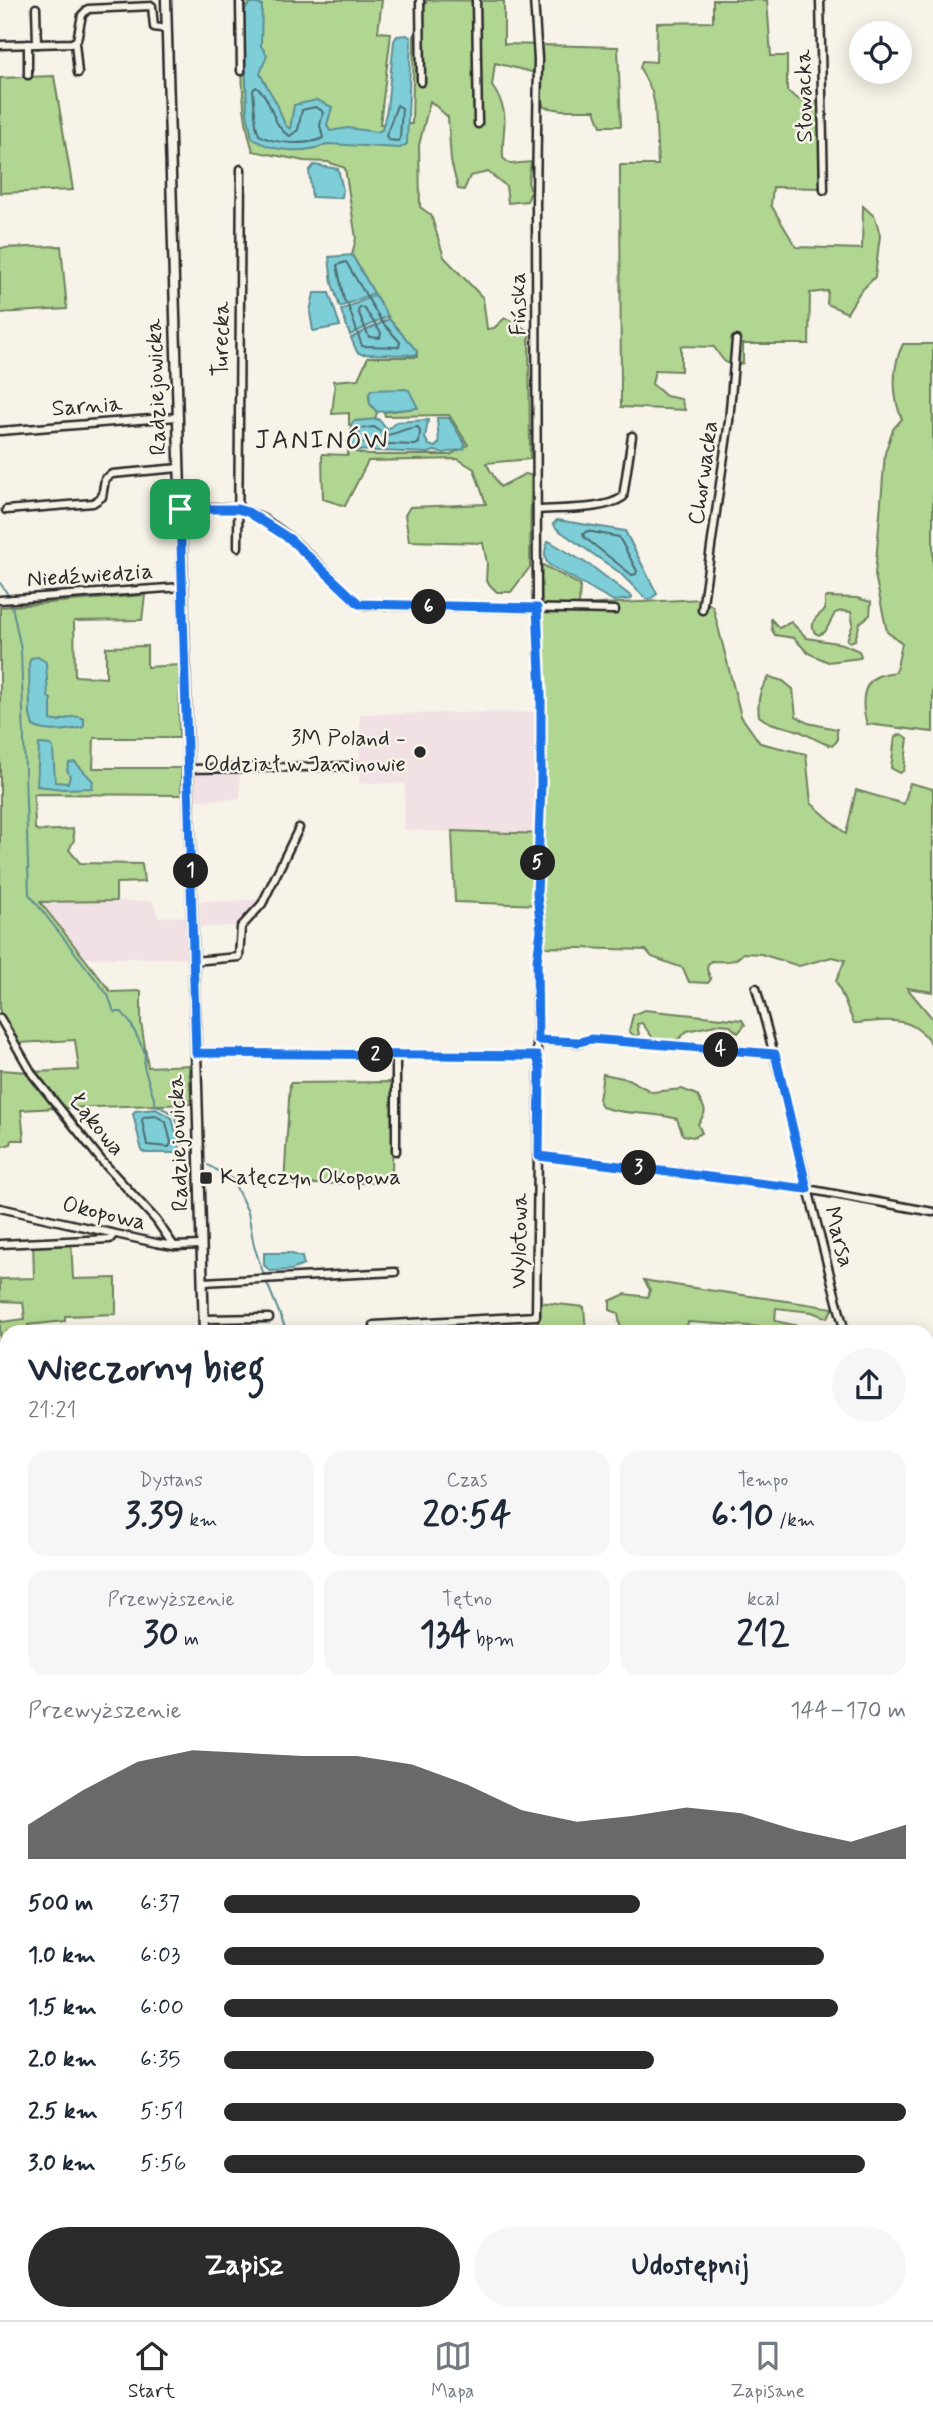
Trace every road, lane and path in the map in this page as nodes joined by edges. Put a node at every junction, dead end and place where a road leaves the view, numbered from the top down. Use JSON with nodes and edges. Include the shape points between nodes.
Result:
{"nodes":[{"id":1,"x":166,"y":0,"type":"edge"},
{"id":2,"x":240,"y":0,"type":"edge"},
{"id":3,"x":420,"y":0,"type":"edge"},
{"id":4,"x":477,"y":0,"type":"edge"},
{"id":5,"x":534,"y":0,"type":"edge"},
{"id":6,"x":820,"y":0,"type":"edge"},
{"id":7,"x":36,"y":8,"type":"dead end"},
{"id":8,"x":167,"y":29,"type":"junction"},
{"id":9,"x":75,"y":42,"type":"junction"},
{"id":10,"x":28,"y":44,"type":"junction"},
{"id":11,"x":37,"y":44,"type":"junction"},
{"id":12,"x":0,"y":45,"type":"edge"},
{"id":13,"x":241,"y":71,"type":"dead end"},
{"id":14,"x":78,"y":73,"type":"dead end"},
{"id":15,"x":28,"y":75,"type":"dead end"},
{"id":16,"x":421,"y":82,"type":"dead end"},
{"id":17,"x":478,"y":124,"type":"dead end"},
{"id":18,"x":241,"y":169,"type":"dead end"},
{"id":19,"x":824,"y":190,"type":"dead end"},
{"id":20,"x":736,"y":340,"type":"dead end"},
{"id":21,"x":177,"y":417,"type":"junction"},
{"id":22,"x":0,"y":430,"type":"edge"},
{"id":23,"x":632,"y":436,"type":"dead end"},
{"id":24,"x":179,"y":468,"type":"junction"},
{"id":25,"x":180,"y":509,"type":"junction"},
{"id":26,"x":237,"y":509,"type":"junction"},
{"id":27,"x":6,"y":510,"type":"dead end"},
{"id":28,"x":537,"y":510,"type":"junction"},
{"id":29,"x":238,"y":547,"type":"dead end"},
{"id":30,"x":182,"y":587,"type":"junction"},
{"id":31,"x":0,"y":600,"type":"edge"},
{"id":32,"x":537,"y":608,"type":"junction"},
{"id":33,"x":615,"y":610,"type":"dead end"},
{"id":34,"x":702,"y":610,"type":"dead end"},
{"id":35,"x":357,"y":766,"type":"dead end"},
{"id":36,"x":187,"y":769,"type":"junction"},
{"id":37,"x":299,"y":828,"type":"dead end"},
{"id":38,"x":193,"y":961,"type":"junction"},
{"id":39,"x":756,"y":988,"type":"dead end"},
{"id":40,"x":0,"y":1018,"type":"edge"},
{"id":41,"x":538,"y":1040,"type":"junction"},
{"id":42,"x":196,"y":1053,"type":"junction"},
{"id":43,"x":775,"y":1054,"type":"junction"},
{"id":44,"x":396,"y":1055,"type":"junction"},
{"id":45,"x":537,"y":1056,"type":"junction"},
{"id":46,"x":396,"y":1151,"type":"dead end"},
{"id":47,"x":539,"y":1156,"type":"junction"},
{"id":48,"x":807,"y":1189,"type":"junction"},
{"id":49,"x":0,"y":1208,"type":"edge"},
{"id":50,"x":933,"y":1212,"type":"edge"},
{"id":51,"x":114,"y":1234,"type":"junction"},
{"id":52,"x":0,"y":1244,"type":"edge"},
{"id":53,"x":201,"y":1245,"type":"junction"},
{"id":54,"x":174,"y":1246,"type":"junction"},
{"id":55,"x":395,"y":1272,"type":"dead end"},
{"id":56,"x":203,"y":1282,"type":"junction"},
{"id":57,"x":269,"y":1318,"type":"dead end"},
{"id":58,"x":204,"y":1320,"type":"junction"},
{"id":59,"x":204,"y":1325,"type":"edge"},
{"id":60,"x":374,"y":1325,"type":"dead end"},
{"id":61,"x":843,"y":1325,"type":"edge"}],
"edges":[{"from":1,"to":8,"type":"main road","name":"Radziejowicka"},
{"from":2,"to":13,"type":"street"},
{"from":3,"to":16,"type":"street"},
{"from":4,"to":17,"type":"street"},
{"from":5,"to":28,"type":"street","name":"Fińska","via":[[538,59]]},
{"from":6,"to":19,"type":"street","name":"Słowacka"},
{"from":7,"to":11,"type":"street"},
{"from":8,"to":9,"type":"street","via":[[153,27],[152,6],[88,9]]},
{"from":8,"to":21,"type":"main road","name":"Radziejowicka"},
{"from":9,"to":11,"type":"street"},
{"from":9,"to":14,"type":"street"},
{"from":10,"to":11,"type":"street"},
{"from":10,"to":12,"type":"street"},
{"from":10,"to":15,"type":"street"},
{"from":18,"to":26,"type":"street","name":"Turecka"},
{"from":20,"to":34,"type":"street","name":"Chorwacka"},
{"from":21,"to":22,"type":"street","name":"Sarnia"},
{"from":21,"to":24,"type":"main road","name":"Radziejowicka"},
{"from":23,"to":28,"type":"street","via":[[623,497],[569,509]]},
{"from":24,"to":25,"type":"main road","name":"Radziejowicka"},
{"from":24,"to":27,"type":"street","via":[[112,474],[104,479],[100,500],[93,503]]},
{"from":25,"to":26,"type":"street"},
{"from":25,"to":30,"type":"main road","name":"Radziejowicka"},
{"from":26,"to":29,"type":"street","name":"Turecka"},
{"from":26,"to":32,"type":"street","via":[[290,539],[359,604]]},
{"from":28,"to":32,"type":"street","name":"Fińska"},
{"from":30,"to":31,"type":"street","name":"Niedźwiedzia"},
{"from":30,"to":36,"type":"main road","name":"Radziejowicka"},
{"from":32,"to":33,"type":"street"},
{"from":32,"to":41,"type":"street","name":"Fińska","via":[[541,772]]},
{"from":35,"to":36,"type":"street"},
{"from":36,"to":38,"type":"main road","name":"Radziejowicka"},
{"from":37,"to":38,"type":"street","via":[[262,904],[241,927],[239,957]]},
{"from":38,"to":42,"type":"main road","name":"Radziejowicka"},
{"from":39,"to":43,"type":"street","name":"Marsa"},
{"from":40,"to":54,"type":"street","name":"Łąkowa","via":[[33,1075]]},
{"from":41,"to":43,"type":"street","via":[[591,1039]]},
{"from":41,"to":45,"type":"street","name":"Wylotowa"},
{"from":42,"to":44,"type":"street"},
{"from":42,"to":53,"type":"main road","name":"Radziejowicka"},
{"from":43,"to":48,"type":"street","name":"Marsa"},
{"from":44,"to":45,"type":"street"},
{"from":44,"to":46,"type":"street"},
{"from":45,"to":47,"type":"street","name":"Wylotowa"},
{"from":47,"to":48,"type":"street"},
{"from":47,"to":60,"type":"street","name":"Wylotowa","via":[[536,1316]]},
{"from":48,"to":50,"type":"street"},
{"from":48,"to":61,"type":"street","name":"Marsa"},
{"from":49,"to":51,"type":"street","name":"Okopowa"},
{"from":51,"to":52,"type":"street","via":[[110,1240]]},
{"from":51,"to":54,"type":"street","name":"Okopowa"},
{"from":53,"to":54,"type":"street","name":"Okopowa"},
{"from":53,"to":56,"type":"main road","name":"Radziejowicka"},
{"from":55,"to":56,"type":"street"},
{"from":56,"to":58,"type":"main road","name":"Radziejowicka"},
{"from":57,"to":58,"type":"street"},
{"from":58,"to":59,"type":"main road","name":"Radziejowicka"}]}
